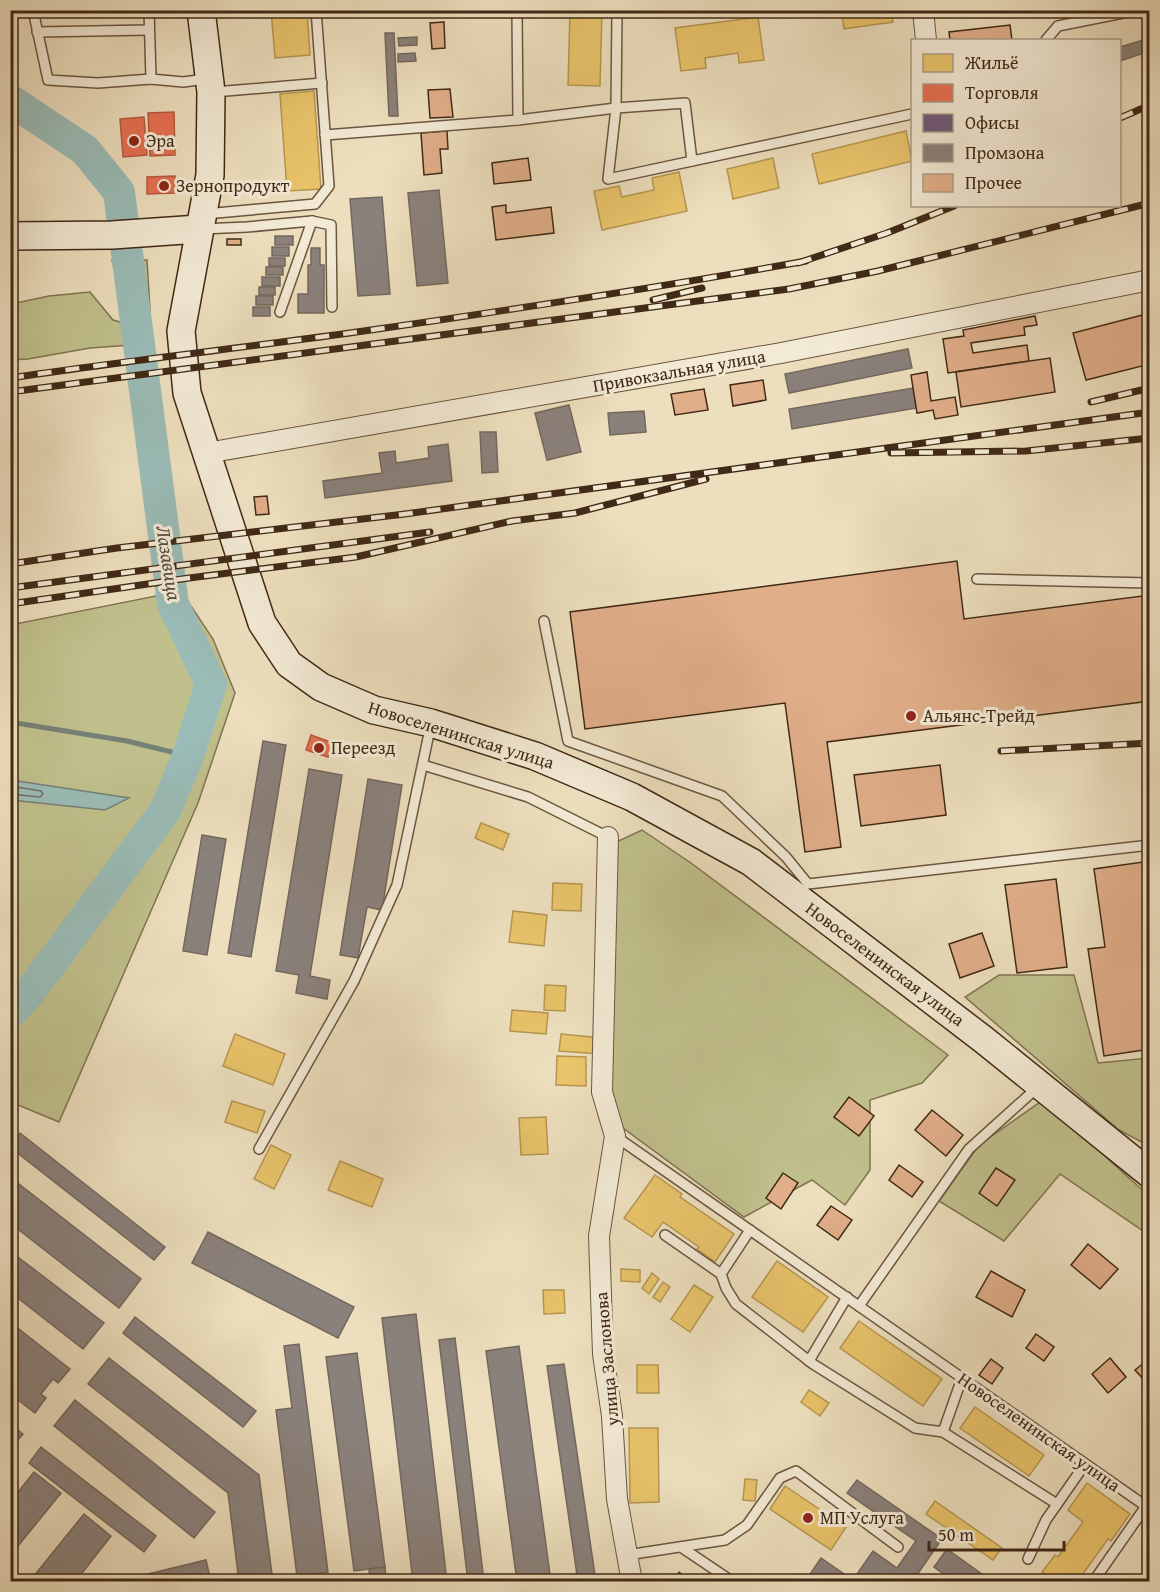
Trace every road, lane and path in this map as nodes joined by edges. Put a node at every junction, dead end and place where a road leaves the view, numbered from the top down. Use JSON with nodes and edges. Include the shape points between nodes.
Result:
{"nodes":[{"id":1,"x":33,"y":10,"type":"edge"},
{"id":2,"x":148,"y":10,"type":"edge"},
{"id":3,"x":201,"y":10,"type":"edge"},
{"id":4,"x":316,"y":10,"type":"edge"},
{"id":5,"x":517,"y":10,"type":"edge"},
{"id":6,"x":617,"y":10,"type":"edge"},
{"id":7,"x":923,"y":10,"type":"edge"},
{"id":8,"x":1138,"y":10,"type":"edge"},
{"id":9,"x":149,"y":30,"type":"junction"},
{"id":10,"x":37,"y":32,"type":"junction"},
{"id":11,"x":926,"y":39,"type":"edge"},
{"id":12,"x":1047,"y":39,"type":"edge"},
{"id":13,"x":151,"y":80,"type":"junction"},
{"id":14,"x":322,"y":83,"type":"junction"},
{"id":15,"x":210,"y":85,"type":"junction"},
{"id":16,"x":616,"y":108,"type":"junction"},
{"id":17,"x":911,"y":114,"type":"edge"},
{"id":18,"x":518,"y":120,"type":"junction"},
{"id":19,"x":325,"y":135,"type":"junction"},
{"id":20,"x":692,"y":161,"type":"junction"},
{"id":21,"x":312,"y":221,"type":"junction"},
{"id":22,"x":201,"y":222,"type":"junction"},
{"id":23,"x":10,"y":236,"type":"edge"},
{"id":24,"x":1149,"y":280,"type":"edge"},
{"id":25,"x":332,"y":307,"type":"dead end"},
{"id":26,"x":280,"y":312,"type":"dead end"},
{"id":27,"x":207,"y":453,"type":"junction"},
{"id":28,"x":977,"y":579,"type":"dead end"},
{"id":29,"x":1149,"y":583,"type":"edge"},
{"id":30,"x":544,"y":621,"type":"dead end"},
{"id":31,"x":431,"y":723,"type":"junction"},
{"id":32,"x":423,"y":765,"type":"junction"},
{"id":33,"x":608,"y":837,"type":"joint"},
{"id":34,"x":1149,"y":845,"type":"edge"},
{"id":35,"x":1040,"y":1085,"type":"junction"},
{"id":36,"x":615,"y":1136,"type":"junction"},
{"id":37,"x":259,"y":1149,"type":"dead end"},
{"id":38,"x":1149,"y":1174,"type":"edge"},
{"id":39,"x":750,"y":1230,"type":"junction"},
{"id":40,"x":665,"y":1235,"type":"dead end"},
{"id":41,"x":721,"y":1274,"type":"junction"},
{"id":42,"x":847,"y":1298,"type":"junction"},
{"id":43,"x":859,"y":1305,"type":"junction"},
{"id":44,"x":809,"y":1361,"type":"junction"},
{"id":45,"x":962,"y":1378,"type":"junction"},
{"id":46,"x":943,"y":1432,"type":"junction"},
{"id":47,"x":1085,"y":1464,"type":"junction"},
{"id":48,"x":1057,"y":1504,"type":"junction"},
{"id":49,"x":1148,"y":1507,"type":"edge"},
{"id":50,"x":681,"y":1547,"type":"junction"},
{"id":51,"x":898,"y":1547,"type":"dead end"},
{"id":52,"x":627,"y":1555,"type":"junction"},
{"id":53,"x":1028,"y":1559,"type":"dead end"},
{"id":54,"x":632,"y":1581,"type":"edge"},
{"id":55,"x":733,"y":1581,"type":"edge"},
{"id":56,"x":1093,"y":1581,"type":"edge"}],
"edges":[{"from":1,"to":10,"type":"lane"},
{"from":2,"to":9,"type":"lane"},
{"from":3,"to":15,"type":"main road","name":"Новоселенинская улица"},
{"from":4,"to":14,"type":"lane"},
{"from":5,"to":18,"type":"lane"},
{"from":6,"to":16,"type":"lane"},
{"from":7,"to":11,"type":"street"},
{"from":8,"to":12,"type":"lane","via":[[1058,26]]},
{"from":9,"to":10,"type":"lane"},
{"from":9,"to":13,"type":"lane"},
{"from":10,"to":13,"type":"lane","via":[[48,80]]},
{"from":13,"to":15,"type":"lane"},
{"from":14,"to":15,"type":"lane"},
{"from":14,"to":19,"type":"lane"},
{"from":15,"to":22,"type":"main road","name":"Новоселенинская улица","via":[[210,176]]},
{"from":16,"to":18,"type":"lane"},
{"from":16,"to":20,"type":"lane","via":[[685,103]]},
{"from":16,"to":20,"type":"lane","via":[[608,179]]},
{"from":17,"to":20,"type":"lane"},
{"from":18,"to":19,"type":"lane"},
{"from":19,"to":22,"type":"lane","via":[[329,186],[315,204]]},
{"from":21,"to":22,"type":"lane","via":[[247,227]]},
{"from":21,"to":25,"type":"lane","via":[[331,225]]},
{"from":21,"to":26,"type":"lane"},
{"from":22,"to":23,"type":"main road","via":[[139,234]]},
{"from":22,"to":27,"type":"main road","name":"Новоселенинская улица","via":[[181,331],[187,393]]},
{"from":24,"to":27,"type":"street","name":"Привокзальная улица","via":[[781,353]]},
{"from":27,"to":31,"type":"main road","name":"Новоселенинская улица","via":[[262,623],[289,664],[321,687],[374,710]]},
{"from":28,"to":29,"type":"lane"},
{"from":30,"to":34,"type":"lane","via":[[568,741],[722,796],[786,857],[808,884]]},
{"from":31,"to":32,"type":"lane"},
{"from":31,"to":35,"type":"main road","name":"Новоселенинская улица","via":[[535,756],[632,797],[751,862]]},
{"from":32,"to":33,"type":"lane","via":[[528,797]]},
{"from":32,"to":37,"type":"lane","via":[[397,885],[354,981]]},
{"from":33,"to":36,"type":"street","via":[[602,1092]]},
{"from":35,"to":38,"type":"main road","name":"Новоселенинская улица"},
{"from":35,"to":43,"type":"lane","via":[[969,1149]]},
{"from":36,"to":39,"type":"lane","name":"Новоселенинская улица"},
{"from":36,"to":52,"type":"street","name":"улица Заслонова","via":[[599,1236],[603,1354],[617,1499]]},
{"from":39,"to":41,"type":"lane"},
{"from":39,"to":42,"type":"lane","name":"Новоселенинская улица"},
{"from":40,"to":41,"type":"lane"},
{"from":41,"to":44,"type":"lane","via":[[736,1304]]},
{"from":42,"to":43,"type":"lane","name":"Новоселенинская улица"},
{"from":42,"to":44,"type":"lane"},
{"from":43,"to":45,"type":"lane","name":"Новоселенинская улица"},
{"from":44,"to":46,"type":"lane","via":[[915,1428]]},
{"from":45,"to":46,"type":"lane"},
{"from":45,"to":47,"type":"lane","name":"Новоселенинская улица"},
{"from":46,"to":48,"type":"lane"},
{"from":47,"to":48,"type":"lane"},
{"from":47,"to":49,"type":"lane","name":"Новоселенинская улица"},
{"from":48,"to":53,"type":"lane"},
{"from":49,"to":56,"type":"lane"},
{"from":50,"to":51,"type":"lane","via":[[725,1540],[747,1525],[780,1478],[796,1471]]},
{"from":50,"to":52,"type":"lane"},
{"from":50,"to":55,"type":"lane"},
{"from":52,"to":54,"type":"street","name":"улица Заслонова"}]}
